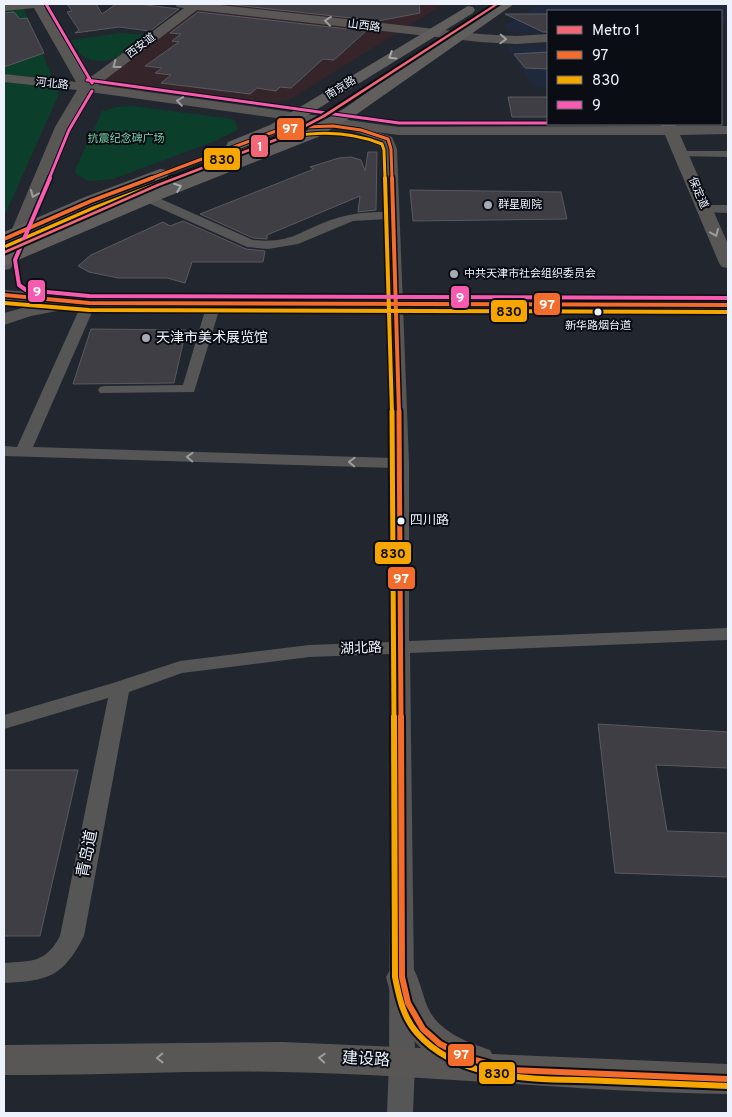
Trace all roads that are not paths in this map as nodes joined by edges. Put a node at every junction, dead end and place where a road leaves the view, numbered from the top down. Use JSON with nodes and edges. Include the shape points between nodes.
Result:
{"nodes":[{"id":1,"x":38,"y":4,"type":"edge"},
{"id":2,"x":45,"y":4,"type":"edge"},
{"id":3,"x":181,"y":4,"type":"edge"},
{"id":4,"x":196,"y":4,"type":"edge"},
{"id":5,"x":479,"y":4,"type":"edge"},
{"id":6,"x":507,"y":4,"type":"edge"},
{"id":7,"x":4,"y":7,"type":"edge"},
{"id":8,"x":429,"y":33,"type":"junction"},
{"id":9,"x":457,"y":36,"type":"junction"},
{"id":10,"x":547,"y":38,"type":"edge"},
{"id":11,"x":70,"y":63,"type":"junction"},
{"id":12,"x":9,"y":79,"type":"edge"},
{"id":13,"x":86,"y":87,"type":"junction"},
{"id":14,"x":152,"y":98,"type":"junction"},
{"id":15,"x":69,"y":115,"type":"junction"},
{"id":16,"x":294,"y":116,"type":"junction"},
{"id":17,"x":329,"y":124,"type":"junction"},
{"id":18,"x":670,"y":127,"type":"edge"},
{"id":19,"x":728,"y":130,"type":"edge"},
{"id":20,"x":381,"y":132,"type":"junction"},
{"id":21,"x":260,"y":136,"type":"junction"},
{"id":22,"x":682,"y":154,"type":"junction"},
{"id":23,"x":728,"y":154,"type":"edge"},
{"id":24,"x":148,"y":198,"type":"junction"},
{"id":25,"x":705,"y":209,"type":"junction"},
{"id":26,"x":728,"y":209,"type":"edge"},
{"id":27,"x":393,"y":216,"type":"junction"},
{"id":28,"x":12,"y":235,"type":"edge"},
{"id":29,"x":727,"y":258,"type":"edge"},
{"id":30,"x":4,"y":265,"type":"edge"},
{"id":31,"x":4,"y":295,"type":"edge"},
{"id":32,"x":23,"y":297,"type":"junction"},
{"id":33,"x":89,"y":303,"type":"junction"},
{"id":34,"x":214,"y":304,"type":"junction"},
{"id":35,"x":396,"y":304,"type":"junction"},
{"id":36,"x":728,"y":305,"type":"edge"},
{"id":37,"x":4,"y":319,"type":"edge"},
{"id":38,"x":105,"y":390,"type":"dead end"},
{"id":39,"x":4,"y":451,"type":"edge"},
{"id":40,"x":23,"y":452,"type":"junction"},
{"id":41,"x":401,"y":463,"type":"junction"},
{"id":42,"x":728,"y":634,"type":"edge"},
{"id":43,"x":400,"y":648,"type":"junction"},
{"id":44,"x":120,"y":688,"type":"junction"},
{"id":45,"x":4,"y":722,"type":"edge"},
{"id":46,"x":4,"y":973,"type":"edge"},
{"id":47,"x":402,"y":977,"type":"junction"},
{"id":48,"x":4,"y":1060,"type":"edge"},
{"id":49,"x":402,"y":1062,"type":"junction"},
{"id":50,"x":511,"y":1070,"type":"junction"},
{"id":51,"x":728,"y":1079,"type":"edge"},
{"id":52,"x":400,"y":1113,"type":"edge"}],
"edges":[{"from":1,"to":2,"type":"street"},
{"from":1,"to":7,"type":"street"},
{"from":1,"to":11,"type":"street"},
{"from":3,"to":4,"type":"street","name":"山西路"},
{"from":8,"to":4,"type":"street","name":"山西路","one_way":true},
{"from":4,"to":13,"type":"street","name":"西安道","one_way":true},
{"from":5,"to":8,"type":"main road","name":"南京路"},
{"from":6,"to":9,"type":"main road","name":"南京路"},
{"from":8,"to":9,"type":"street","name":"山西路"},
{"from":8,"to":16,"type":"main road","name":"南京路","one_way":true},
{"from":9,"to":10,"type":"street","name":"山西路","one_way":true,"via":[[516,40]]},
{"from":9,"to":17,"type":"main road","name":"南京路"},
{"from":11,"to":12,"type":"street","via":[[53,74]]},
{"from":11,"to":13,"type":"street"},
{"from":12,"to":13,"type":"street","name":"河北路"},
{"from":13,"to":14,"type":"street","name":"河北路"},
{"from":13,"to":15,"type":"street"},
{"from":14,"to":15,"type":"street","via":[[132,96],[113,99],[89,105]]},
{"from":16,"to":14,"type":"street","name":"河北路","one_way":true},
{"from":15,"to":28,"type":"street","one_way":true,"via":[[35,193]]},
{"from":16,"to":17,"type":"street","name":"河北路"},
{"from":16,"to":21,"type":"main road","name":"南京路"},
{"from":17,"to":20,"type":"street"},
{"from":17,"to":20,"type":"street"},
{"from":17,"to":21,"type":"street","via":[[284,129]]},
{"from":24,"to":17,"type":"main road","name":"南京路","one_way":true,"via":[[312,134]]},
{"from":18,"to":19,"type":"street"},
{"from":18,"to":20,"type":"street"},
{"from":18,"to":22,"type":"street","name":"保定道"},
{"from":20,"to":27,"type":"street","via":[[391,149]]},
{"from":21,"to":28,"type":"main road","name":"南京路"},
{"from":22,"to":23,"type":"street"},
{"from":22,"to":25,"type":"street","name":"保定道"},
{"from":24,"to":27,"type":"street","via":[[251,244],[266,246],[297,242],[351,218]]},
{"from":24,"to":30,"type":"main road","name":"南京路"},
{"from":25,"to":26,"type":"street"},
{"from":25,"to":29,"type":"street","name":"保定道","one_way":true},
{"from":27,"to":35,"type":"street"},
{"from":28,"to":30,"type":"street"},
{"from":30,"to":32,"type":"street","via":[[12,289]]},
{"from":31,"to":32,"type":"street"},
{"from":32,"to":33,"type":"street"},
{"from":33,"to":34,"type":"street"},
{"from":33,"to":37,"type":"street","via":[[42,308]]},
{"from":33,"to":40,"type":"street"},
{"from":34,"to":35,"type":"street"},
{"from":34,"to":38,"type":"street","via":[[189,389]]},
{"from":35,"to":36,"type":"street"},
{"from":35,"to":41,"type":"street"},
{"from":39,"to":40,"type":"street"},
{"from":41,"to":40,"type":"street","one_way":true},
{"from":41,"to":43,"type":"street"},
{"from":42,"to":43,"type":"street","name":"湖北路"},
{"from":43,"to":44,"type":"street","name":"湖北路","via":[[309,651],[180,667]]},
{"from":43,"to":47,"type":"street"},
{"from":44,"to":45,"type":"street","name":"湖北路"},
{"from":44,"to":46,"type":"street","name":"青岛道","via":[[72,936],[65,953],[52,964],[36,971]]},
{"from":47,"to":49,"type":"street"},
{"from":47,"to":50,"type":"street","via":[[415,1018],[432,1038],[463,1056]]},
{"from":49,"to":48,"type":"street","name":"建设路","one_way":true,"via":[[282,1057]]},
{"from":49,"to":50,"type":"street","name":"建设路"},
{"from":49,"to":52,"type":"street"},
{"from":50,"to":51,"type":"street","name":"建设路"}]}
